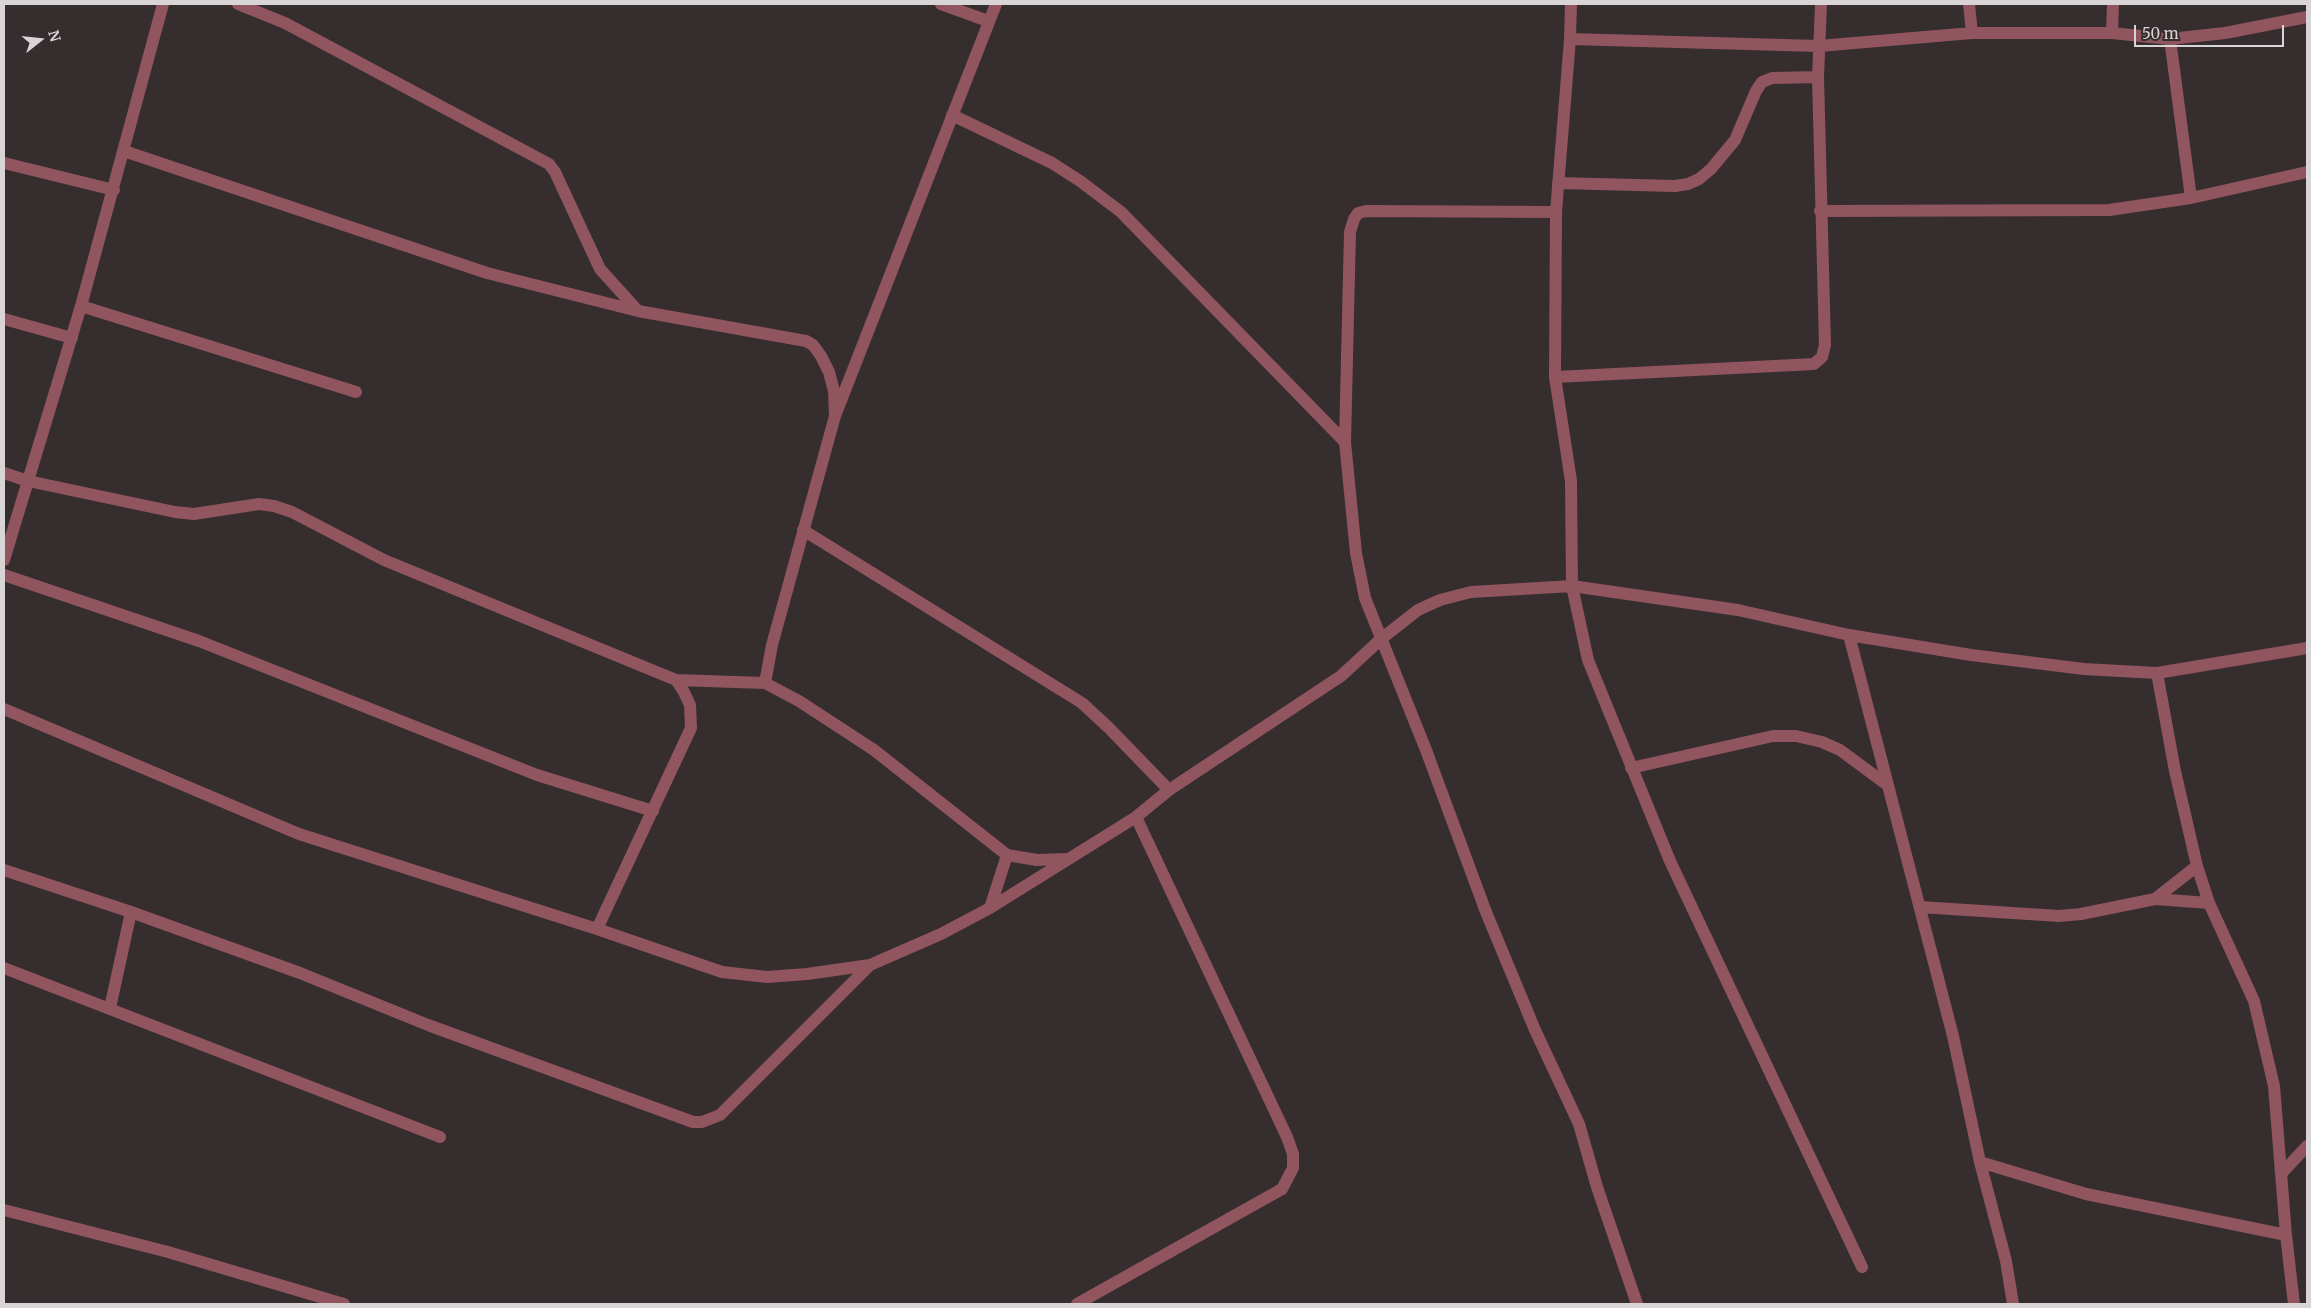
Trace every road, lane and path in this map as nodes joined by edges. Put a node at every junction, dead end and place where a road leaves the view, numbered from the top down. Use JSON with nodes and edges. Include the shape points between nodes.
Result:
{"nodes":[{"id":1,"x":163,"y":4,"type":"edge"},
{"id":2,"x":238,"y":4,"type":"edge"},
{"id":3,"x":941,"y":4,"type":"edge"},
{"id":4,"x":996,"y":4,"type":"edge"},
{"id":5,"x":1571,"y":4,"type":"edge"},
{"id":6,"x":1821,"y":4,"type":"edge"},
{"id":7,"x":1969,"y":4,"type":"edge"},
{"id":8,"x":2113,"y":4,"type":"edge"},
{"id":9,"x":2307,"y":17,"type":"edge"},
{"id":10,"x":988,"y":21,"type":"junction"},
{"id":11,"x":2112,"y":33,"type":"junction"},
{"id":12,"x":1972,"y":34,"type":"junction"},
{"id":13,"x":1570,"y":39,"type":"junction"},
{"id":14,"x":2170,"y":39,"type":"junction"},
{"id":15,"x":1819,"y":46,"type":"junction"},
{"id":16,"x":1818,"y":77,"type":"junction"},
{"id":17,"x":952,"y":115,"type":"junction"},
{"id":18,"x":124,"y":151,"type":"junction"},
{"id":19,"x":4,"y":163,"type":"edge"},
{"id":20,"x":2307,"y":172,"type":"edge"},
{"id":21,"x":1558,"y":183,"type":"junction"},
{"id":22,"x":114,"y":190,"type":"junction"},
{"id":23,"x":2191,"y":198,"type":"junction"},
{"id":24,"x":1820,"y":211,"type":"junction"},
{"id":25,"x":1556,"y":212,"type":"junction"},
{"id":26,"x":81,"y":306,"type":"junction"},
{"id":27,"x":638,"y":311,"type":"junction"},
{"id":28,"x":4,"y":319,"type":"edge"},
{"id":29,"x":72,"y":338,"type":"junction"},
{"id":30,"x":1555,"y":377,"type":"junction"},
{"id":31,"x":356,"y":392,"type":"dead end"},
{"id":32,"x":835,"y":416,"type":"junction"},
{"id":33,"x":1345,"y":442,"type":"junction"},
{"id":34,"x":4,"y":474,"type":"edge"},
{"id":35,"x":28,"y":481,"type":"junction"},
{"id":36,"x":803,"y":530,"type":"junction"},
{"id":37,"x":4,"y":560,"type":"edge"},
{"id":38,"x":4,"y":575,"type":"edge"},
{"id":39,"x":1572,"y":586,"type":"junction"},
{"id":40,"x":1849,"y":635,"type":"junction"},
{"id":41,"x":1381,"y":639,"type":"junction"},
{"id":42,"x":2307,"y":648,"type":"edge"},
{"id":43,"x":2157,"y":673,"type":"junction"},
{"id":44,"x":676,"y":680,"type":"junction"},
{"id":45,"x":765,"y":683,"type":"junction"},
{"id":46,"x":4,"y":709,"type":"edge"},
{"id":47,"x":1630,"y":768,"type":"junction"},
{"id":48,"x":1886,"y":784,"type":"junction"},
{"id":49,"x":1169,"y":790,"type":"junction"},
{"id":50,"x":653,"y":811,"type":"junction"},
{"id":51,"x":1136,"y":817,"type":"junction"},
{"id":52,"x":1007,"y":855,"type":"junction"},
{"id":53,"x":1067,"y":858,"type":"junction"},
{"id":54,"x":2197,"y":866,"type":"junction"},
{"id":55,"x":4,"y":870,"type":"edge"},
{"id":56,"x":2155,"y":899,"type":"junction"},
{"id":57,"x":2209,"y":903,"type":"junction"},
{"id":58,"x":1920,"y":907,"type":"junction"},
{"id":59,"x":990,"y":908,"type":"junction"},
{"id":60,"x":131,"y":912,"type":"junction"},
{"id":61,"x":597,"y":929,"type":"junction"},
{"id":62,"x":870,"y":965,"type":"junction"},
{"id":63,"x":4,"y":968,"type":"edge"},
{"id":64,"x":110,"y":1008,"type":"junction"},
{"id":65,"x":440,"y":1137,"type":"dead end"},
{"id":66,"x":2307,"y":1146,"type":"edge"},
{"id":67,"x":1980,"y":1162,"type":"junction"},
{"id":68,"x":2281,"y":1174,"type":"junction"},
{"id":69,"x":4,"y":1210,"type":"edge"},
{"id":70,"x":2286,"y":1235,"type":"junction"},
{"id":71,"x":1862,"y":1267,"type":"dead end"},
{"id":72,"x":344,"y":1304,"type":"edge"},
{"id":73,"x":1077,"y":1304,"type":"edge"},
{"id":74,"x":1637,"y":1304,"type":"edge"},
{"id":75,"x":2013,"y":1304,"type":"edge"},
{"id":76,"x":2294,"y":1304,"type":"edge"}],
"edges":[{"from":1,"to":18,"type":"street"},
{"from":2,"to":27,"type":"street","via":[[285,23],[548,164],[555,172],[600,269]]},
{"from":3,"to":10,"type":"street"},
{"from":4,"to":10,"type":"street"},
{"from":5,"to":13,"type":"street"},
{"from":6,"to":15,"type":"street"},
{"from":7,"to":12,"type":"street"},
{"from":8,"to":11,"type":"street"},
{"from":9,"to":14,"type":"street","via":[[2225,33]]},
{"from":10,"to":17,"type":"street"},
{"from":11,"to":12,"type":"street"},
{"from":11,"to":14,"type":"street"},
{"from":12,"to":15,"type":"street"},
{"from":13,"to":15,"type":"street"},
{"from":13,"to":21,"type":"street"},
{"from":14,"to":23,"type":"street"},
{"from":15,"to":16,"type":"street"},
{"from":16,"to":21,"type":"street","via":[[1772,78],[1762,82],[1735,140],[1711,169],[1688,184]]},
{"from":16,"to":24,"type":"street"},
{"from":17,"to":32,"type":"street"},
{"from":17,"to":33,"type":"street","via":[[1052,164],[1121,212]]},
{"from":18,"to":22,"type":"street"},
{"from":18,"to":27,"type":"street","via":[[487,273]]},
{"from":19,"to":22,"type":"street"},
{"from":20,"to":23,"type":"street"},
{"from":21,"to":25,"type":"street"},
{"from":22,"to":26,"type":"street"},
{"from":23,"to":24,"type":"street","via":[[2109,210]]},
{"from":24,"to":30,"type":"street","via":[[1825,345],[1822,357],[1814,364]]},
{"from":25,"to":30,"type":"street"},
{"from":25,"to":33,"type":"street","via":[[1358,213],[1350,232]]},
{"from":26,"to":29,"type":"street"},
{"from":26,"to":31,"type":"street"},
{"from":27,"to":32,"type":"street","via":[[806,341],[822,356],[829,372]]},
{"from":28,"to":29,"type":"street"},
{"from":29,"to":35,"type":"street"},
{"from":30,"to":39,"type":"street","via":[[1571,480]]},
{"from":32,"to":36,"type":"street"},
{"from":33,"to":41,"type":"street","via":[[1356,553],[1365,598]]},
{"from":34,"to":35,"type":"street"},
{"from":35,"to":37,"type":"street"},
{"from":35,"to":44,"type":"street","via":[[194,514],[259,504],[274,506],[292,512],[384,560]]},
{"from":36,"to":45,"type":"street"},
{"from":36,"to":49,"type":"street","via":[[1082,703]]},
{"from":38,"to":50,"type":"street","via":[[199,641],[537,775]]},
{"from":39,"to":40,"type":"street","via":[[1738,610]]},
{"from":39,"to":41,"type":"street","via":[[1471,592],[1440,600],[1418,610]]},
{"from":39,"to":47,"type":"street","via":[[1588,660]]},
{"from":40,"to":43,"type":"street","via":[[2056,666]]},
{"from":40,"to":48,"type":"street"},
{"from":41,"to":49,"type":"street","via":[[1341,676]]},
{"from":41,"to":74,"type":"street","via":[[1486,912],[1578,1124]]},
{"from":42,"to":43,"type":"street"},
{"from":43,"to":54,"type":"street"},
{"from":44,"to":45,"type":"street"},
{"from":44,"to":50,"type":"street","via":[[690,705],[691,728]]},
{"from":45,"to":52,"type":"street","via":[[800,701],[874,750]]},
{"from":46,"to":61,"type":"street","via":[[299,834]]},
{"from":47,"to":48,"type":"street","via":[[1773,736],[1796,736],[1840,750]]},
{"from":47,"to":71,"type":"street","via":[[1702,930]]},
{"from":48,"to":58,"type":"street"},
{"from":49,"to":51,"type":"street"},
{"from":50,"to":61,"type":"street"},
{"from":51,"to":53,"type":"street"},
{"from":51,"to":73,"type":"street","via":[[1287,1137],[1293,1154],[1293,1168],[1282,1189]]},
{"from":52,"to":53,"type":"street","via":[[1037,860]]},
{"from":52,"to":59,"type":"street"},
{"from":53,"to":59,"type":"street"},
{"from":54,"to":56,"type":"street"},
{"from":54,"to":57,"type":"street"},
{"from":55,"to":60,"type":"street"},
{"from":56,"to":57,"type":"street"},
{"from":56,"to":58,"type":"street","via":[[2059,916]]},
{"from":57,"to":68,"type":"street","via":[[2254,1001],[2274,1086]]},
{"from":58,"to":67,"type":"street","via":[[1953,1036]]},
{"from":59,"to":62,"type":"street"},
{"from":60,"to":62,"type":"street","via":[[693,1122],[720,1115]]},
{"from":60,"to":64,"type":"street"},
{"from":61,"to":62,"type":"street","via":[[722,972],[767,977]]},
{"from":63,"to":64,"type":"street"},
{"from":64,"to":65,"type":"street"},
{"from":66,"to":68,"type":"street"},
{"from":67,"to":70,"type":"street","via":[[2086,1194]]},
{"from":67,"to":75,"type":"street","via":[[2006,1262]]},
{"from":68,"to":70,"type":"street"},
{"from":69,"to":72,"type":"street","via":[[168,1252]]},
{"from":70,"to":76,"type":"street"}]}
